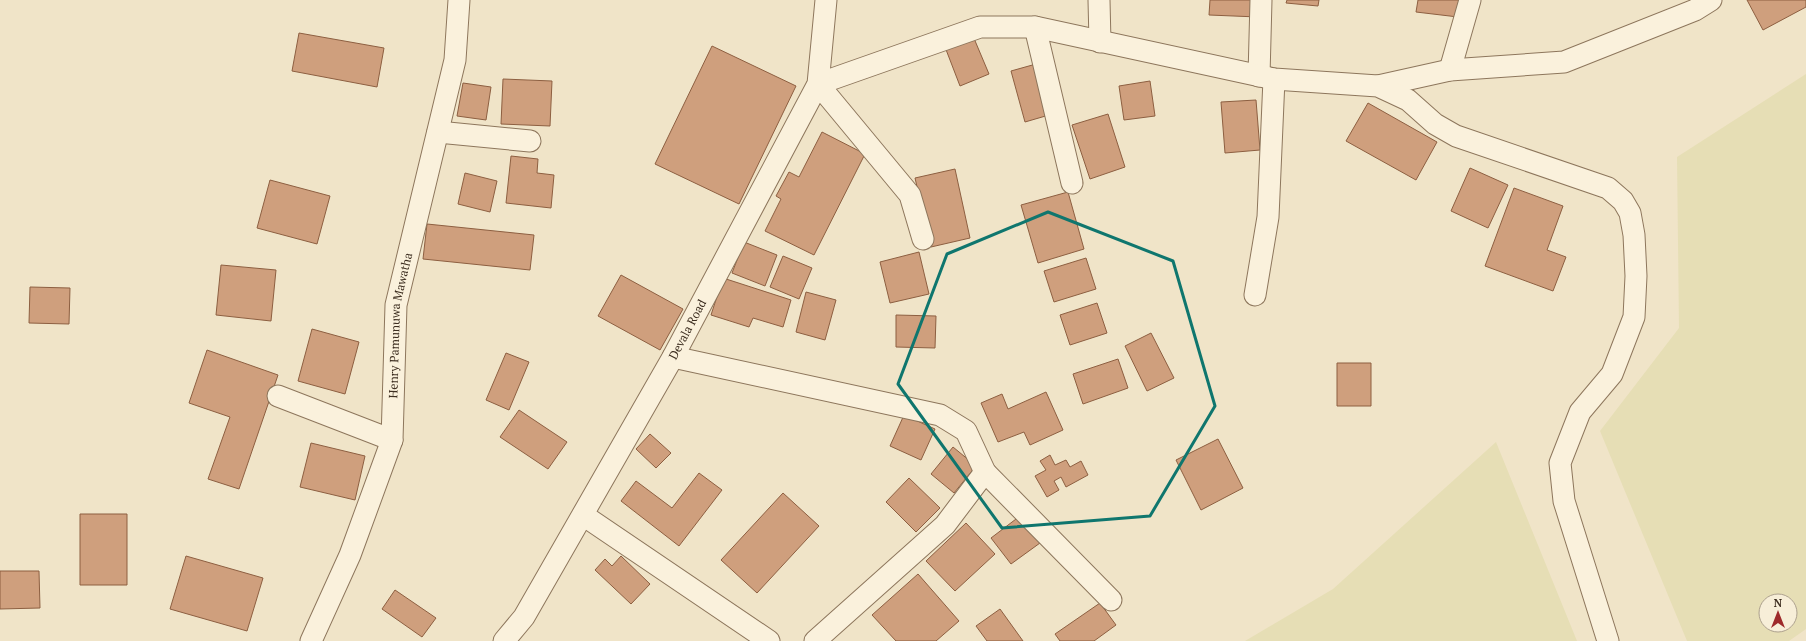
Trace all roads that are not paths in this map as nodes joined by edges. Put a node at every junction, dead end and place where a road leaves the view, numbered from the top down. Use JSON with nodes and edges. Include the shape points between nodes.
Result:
{"nodes":[{"id":1,"x":459,"y":0,"type":"edge"},
{"id":2,"x":826,"y":0,"type":"edge"},
{"id":3,"x":1099,"y":0,"type":"edge"},
{"id":4,"x":1261,"y":0,"type":"edge"},
{"id":5,"x":1470,"y":0,"type":"edge"},
{"id":6,"x":1711,"y":0,"type":"edge"},
{"id":7,"x":1035,"y":27,"type":"junction"},
{"id":8,"x":1100,"y":42,"type":"junction"},
{"id":9,"x":1450,"y":70,"type":"junction"},
{"id":10,"x":1266,"y":77,"type":"junction"},
{"id":11,"x":818,"y":84,"type":"junction"},
{"id":12,"x":1378,"y":86,"type":"junction"},
{"id":13,"x":438,"y":132,"type":"junction"},
{"id":14,"x":530,"y":142,"type":"dead end"},
{"id":15,"x":1072,"y":183,"type":"dead end"},
{"id":16,"x":923,"y":239,"type":"dead end"},
{"id":17,"x":1255,"y":295,"type":"dead end"},
{"id":18,"x":673,"y":357,"type":"junction"},
{"id":19,"x":278,"y":396,"type":"dead end"},
{"id":20,"x":392,"y":440,"type":"junction"},
{"id":21,"x":985,"y":472,"type":"junction"},
{"id":22,"x":583,"y":515,"type":"junction"},
{"id":23,"x":1111,"y":600,"type":"dead end"},
{"id":24,"x":311,"y":641,"type":"edge"},
{"id":25,"x":504,"y":641,"type":"edge"},
{"id":26,"x":769,"y":641,"type":"edge"},
{"id":27,"x":816,"y":641,"type":"edge"},
{"id":28,"x":1608,"y":641,"type":"edge"}],
"edges":[{"from":1,"to":13,"type":"street","name":"Henry Pamunuwa Mawatha","via":[[455,60]]},
{"from":2,"to":11,"type":"street","name":"Devala Road"},
{"from":3,"to":8,"type":"street"},
{"from":4,"to":10,"type":"street"},
{"from":5,"to":9,"type":"street"},
{"from":6,"to":9,"type":"street","via":[[1695,10],[1564,62]]},
{"from":7,"to":8,"type":"street"},
{"from":7,"to":11,"type":"street","via":[[980,27]]},
{"from":7,"to":15,"type":"street"},
{"from":8,"to":10,"type":"street"},
{"from":9,"to":12,"type":"street"},
{"from":10,"to":12,"type":"street"},
{"from":10,"to":17,"type":"street","via":[[1268,217]]},
{"from":11,"to":16,"type":"street","via":[[910,195]]},
{"from":11,"to":18,"type":"street","name":"Devala Road"},
{"from":12,"to":28,"type":"street","via":[[1408,100],[1435,124],[1456,136],[1608,188],[1624,201],[1630,213],[1636,276],[1634,317],[1612,374],[1580,412],[1560,463],[1564,501]]},
{"from":13,"to":14,"type":"street"},
{"from":13,"to":20,"type":"street","name":"Henry Pamunuwa Mawatha","via":[[396,304]]},
{"from":18,"to":21,"type":"street","via":[[940,415],[966,431]]},
{"from":18,"to":22,"type":"street","name":"Devala Road"},
{"from":19,"to":20,"type":"street"},
{"from":20,"to":24,"type":"street","name":"Henry Pamunuwa Mawatha","via":[[350,554]]},
{"from":21,"to":23,"type":"street"},
{"from":21,"to":27,"type":"street","via":[[945,525]]},
{"from":22,"to":25,"type":"street","name":"Devala Road","via":[[524,617]]},
{"from":22,"to":26,"type":"street"}]}
